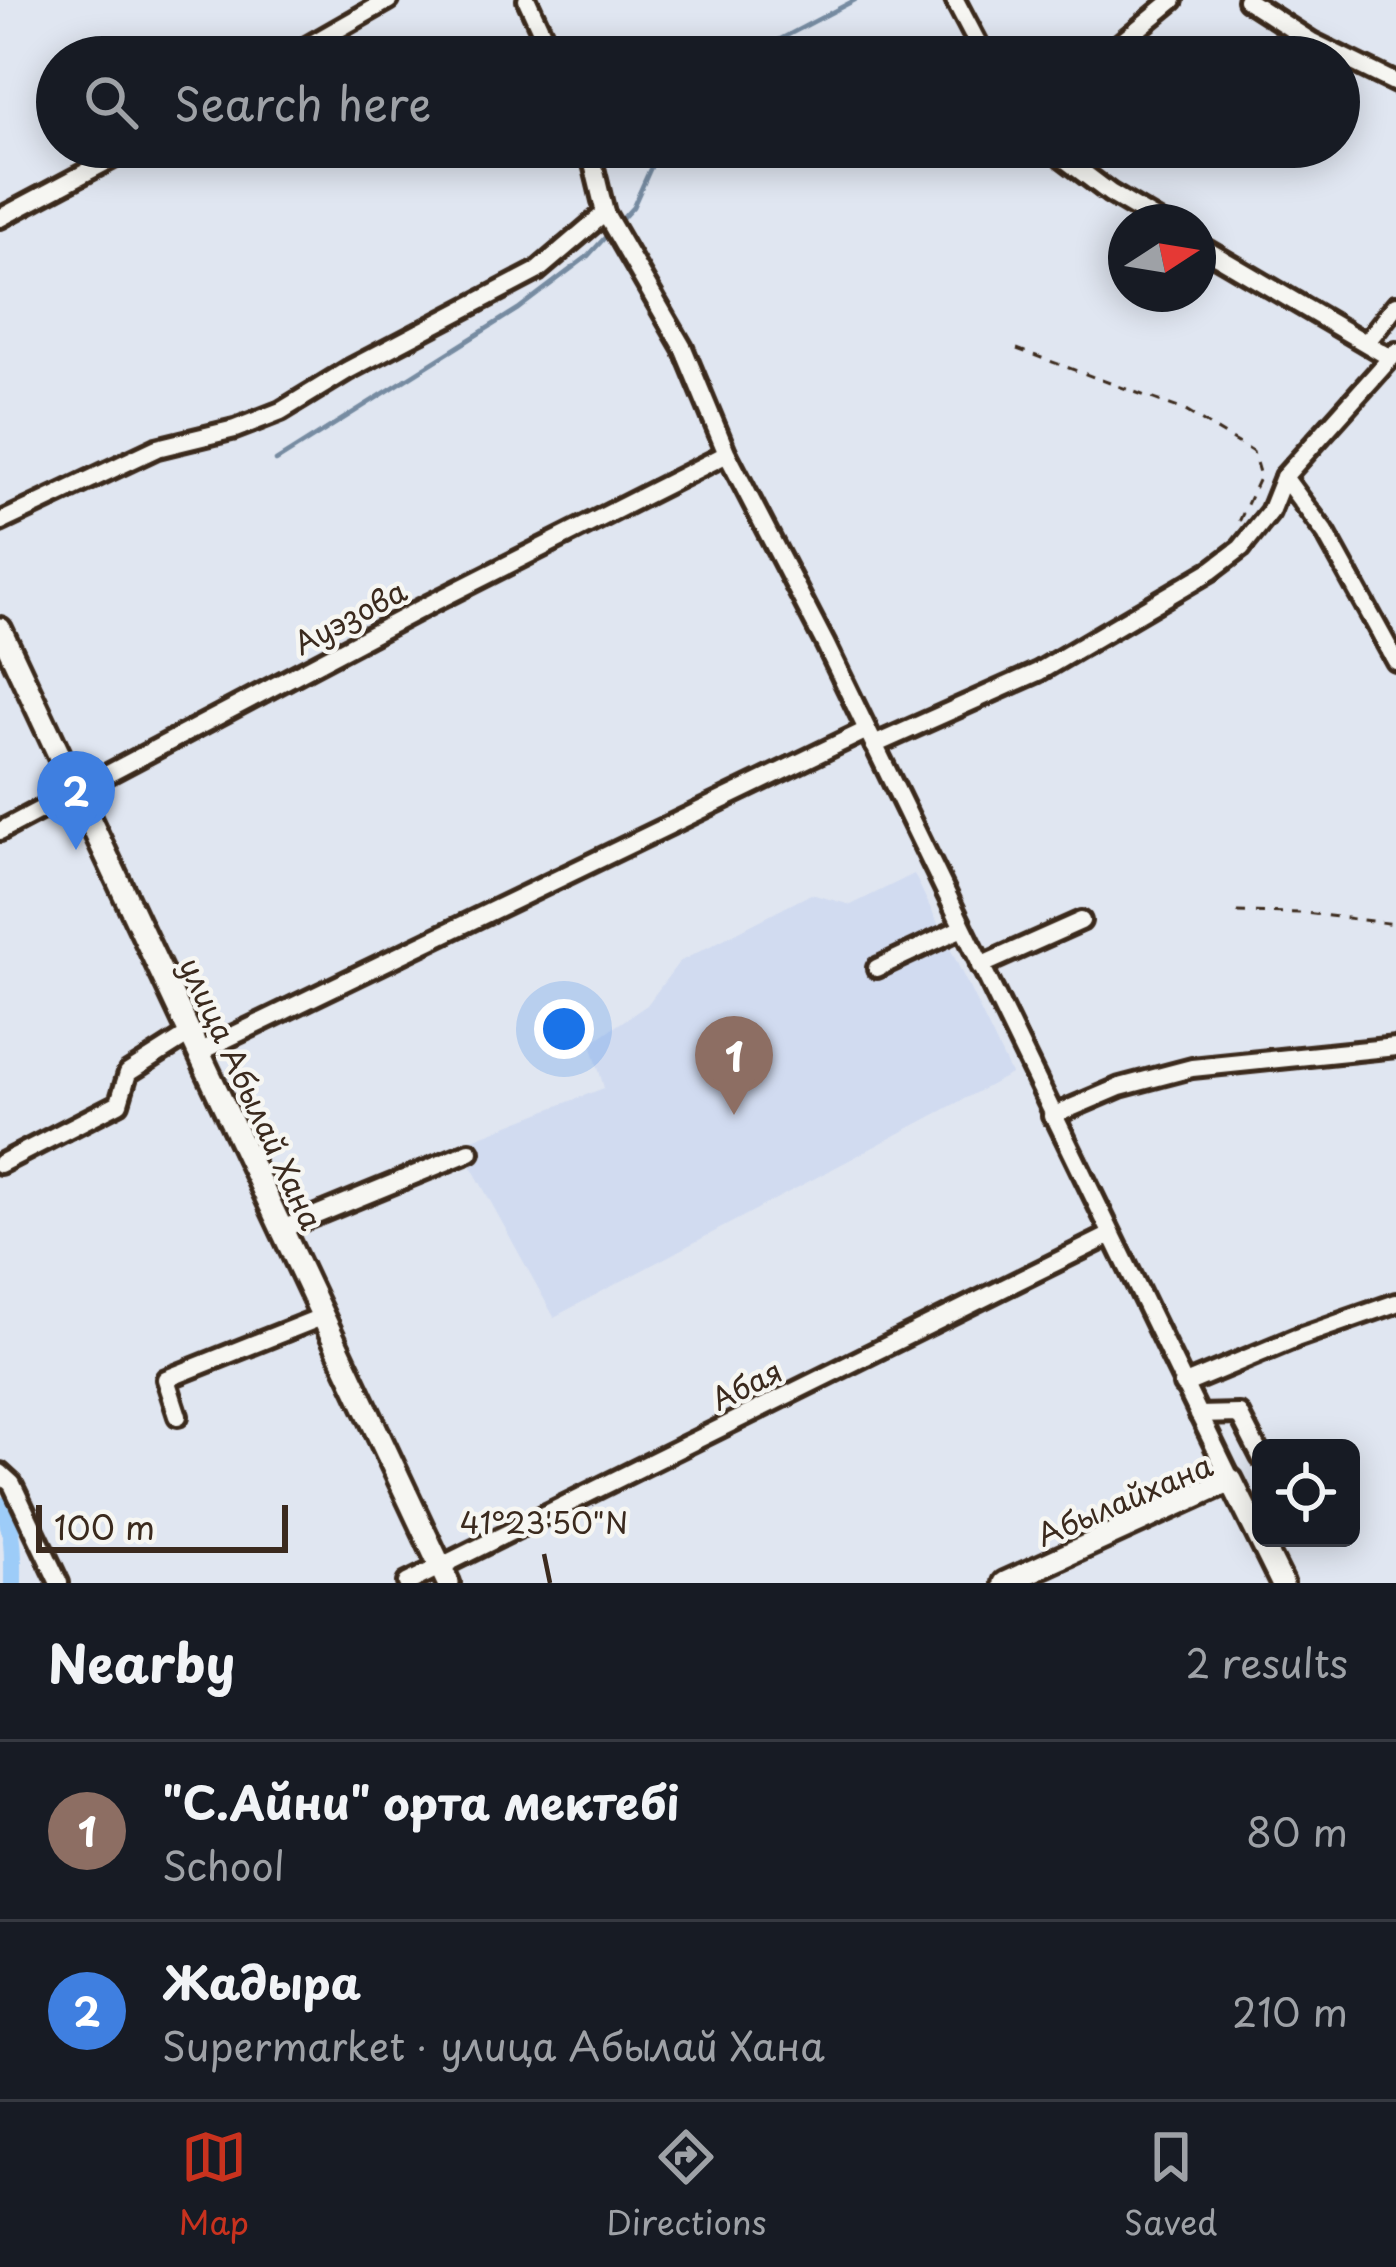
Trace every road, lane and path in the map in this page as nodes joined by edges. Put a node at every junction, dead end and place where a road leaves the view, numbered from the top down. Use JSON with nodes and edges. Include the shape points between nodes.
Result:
{"nodes":[{"id":1,"x":389,"y":0,"type":"edge"},
{"id":2,"x":527,"y":0,"type":"edge"},
{"id":3,"x":955,"y":0,"type":"edge"},
{"id":4,"x":1173,"y":0,"type":"edge"},
{"id":5,"x":1247,"y":0,"type":"edge"},
{"id":6,"x":326,"y":36,"type":"edge"},
{"id":7,"x":543,"y":36,"type":"edge"},
{"id":8,"x":974,"y":36,"type":"edge"},
{"id":9,"x":1129,"y":36,"type":"edge"},
{"id":10,"x":1303,"y":36,"type":"edge"},
{"id":11,"x":1360,"y":65,"type":"edge"},
{"id":12,"x":1396,"y":83,"type":"edge"},
{"id":13,"x":94,"y":168,"type":"edge"},
{"id":14,"x":594,"y":168,"type":"edge"},
{"id":15,"x":1076,"y":168,"type":"edge"},
{"id":16,"x":1128,"y":204,"type":"edge"},
{"id":17,"x":604,"y":213,"type":"junction"},
{"id":18,"x":0,"y":218,"type":"edge"},
{"id":19,"x":1216,"y":256,"type":"edge"},
{"id":20,"x":1396,"y":305,"type":"edge"},
{"id":21,"x":1366,"y":344,"type":"junction"},
{"id":22,"x":1017,"y":349,"type":"dead end"},
{"id":23,"x":1393,"y":355,"type":"edge"},
{"id":24,"x":727,"y":454,"type":"junction"},
{"id":25,"x":1284,"y":477,"type":"junction"},
{"id":26,"x":0,"y":522,"type":"edge"},
{"id":27,"x":1241,"y":548,"type":"junction"},
{"id":28,"x":0,"y":629,"type":"edge"},
{"id":29,"x":1396,"y":662,"type":"edge"},
{"id":30,"x":871,"y":738,"type":"junction"},
{"id":31,"x":78,"y":792,"type":"junction"},
{"id":32,"x":0,"y":831,"type":"edge"},
{"id":33,"x":1237,"y":912,"type":"dead end"},
{"id":34,"x":1081,"y":921,"type":"dead end"},
{"id":35,"x":1396,"y":924,"type":"edge"},
{"id":36,"x":962,"y":928,"type":"junction"},
{"id":37,"x":980,"y":966,"type":"junction"},
{"id":38,"x":877,"y":968,"type":"dead end"},
{"id":39,"x":195,"y":1042,"type":"junction"},
{"id":40,"x":1396,"y":1047,"type":"edge"},
{"id":41,"x":1052,"y":1116,"type":"junction"},
{"id":42,"x":470,"y":1153,"type":"dead end"},
{"id":43,"x":0,"y":1163,"type":"edge"},
{"id":44,"x":282,"y":1229,"type":"junction"},
{"id":45,"x":1109,"y":1236,"type":"junction"},
{"id":46,"x":1396,"y":1303,"type":"edge"},
{"id":47,"x":323,"y":1316,"type":"junction"},
{"id":48,"x":1183,"y":1384,"type":"junction"},
{"id":49,"x":178,"y":1415,"type":"dead end"},
{"id":50,"x":1198,"y":1415,"type":"junction"},
{"id":51,"x":1252,"y":1439,"type":"edge"},
{"id":52,"x":0,"y":1473,"type":"edge"},
{"id":53,"x":1231,"y":1480,"type":"junction"},
{"id":54,"x":1252,"y":1502,"type":"edge"},
{"id":55,"x":1269,"y":1547,"type":"edge"},
{"id":56,"x":444,"y":1574,"type":"edge"},
{"id":57,"x":59,"y":1583,"type":"edge"},
{"id":58,"x":407,"y":1583,"type":"edge"},
{"id":59,"x":1005,"y":1583,"type":"edge"},
{"id":60,"x":1282,"y":1583,"type":"edge"}],
"edges":[{"from":1,"to":6,"type":"street"},
{"from":2,"to":7,"type":"street"},
{"from":3,"to":8,"type":"street"},
{"from":4,"to":9,"type":"street"},
{"from":5,"to":10,"type":"street"},
{"from":11,"to":12,"type":"street"},
{"from":13,"to":18,"type":"street"},
{"from":14,"to":17,"type":"street"},
{"from":15,"to":16,"type":"street"},
{"from":17,"to":24,"type":"street","via":[[683,348]]},
{"from":17,"to":26,"type":"street","via":[[537,271],[281,411],[157,448]]},
{"from":19,"to":21,"type":"street"},
{"from":20,"to":21,"type":"street"},
{"from":21,"to":23,"type":"street"},
{"from":22,"to":27,"type":"path","via":[[1184,410],[1253,452],[1260,476],[1239,519]]},
{"from":23,"to":25,"type":"street"},
{"from":24,"to":30,"type":"street"},
{"from":24,"to":31,"type":"street","name":"Ауэзова"},
{"from":25,"to":27,"type":"street","via":[[1270,512]]},
{"from":25,"to":29,"type":"street","via":[[1326,534]]},
{"from":27,"to":30,"type":"street","via":[[1038,672]]},
{"from":28,"to":31,"type":"main road","name":"улица Абылай Хана"},
{"from":30,"to":36,"type":"street"},
{"from":30,"to":39,"type":"street"},
{"from":31,"to":32,"type":"street","name":"Ауэзова"},
{"from":31,"to":39,"type":"main road","name":"улица Абылай Хана"},
{"from":33,"to":35,"type":"path"},
{"from":34,"to":37,"type":"street"},
{"from":36,"to":37,"type":"street"},
{"from":36,"to":38,"type":"street"},
{"from":37,"to":41,"type":"street"},
{"from":39,"to":43,"type":"street","via":[[128,1073],[118,1103]]},
{"from":39,"to":44,"type":"main road","name":"улица Абылай Хана"},
{"from":40,"to":41,"type":"street","via":[[1192,1067]]},
{"from":41,"to":45,"type":"street"},
{"from":42,"to":44,"type":"street"},
{"from":44,"to":47,"type":"main road","name":"улица Абылай Хана"},
{"from":45,"to":48,"type":"street"},
{"from":45,"to":56,"type":"street","name":"Абая"},
{"from":46,"to":48,"type":"street"},
{"from":47,"to":49,"type":"street","via":[[166,1378]]},
{"from":47,"to":56,"type":"main road","name":"улица Абылай Хана"},
{"from":48,"to":50,"type":"street"},
{"from":50,"to":51,"type":"street","via":[[1239,1414]]},
{"from":50,"to":53,"type":"street"},
{"from":52,"to":57,"type":"street"},
{"from":53,"to":54,"type":"main road","name":"Абылайхана"},
{"from":53,"to":59,"type":"main road","name":"Абылайхана"},
{"from":55,"to":60,"type":"main road","name":"Абылайхана"},
{"from":56,"to":58,"type":"street","name":"Абая"}]}
